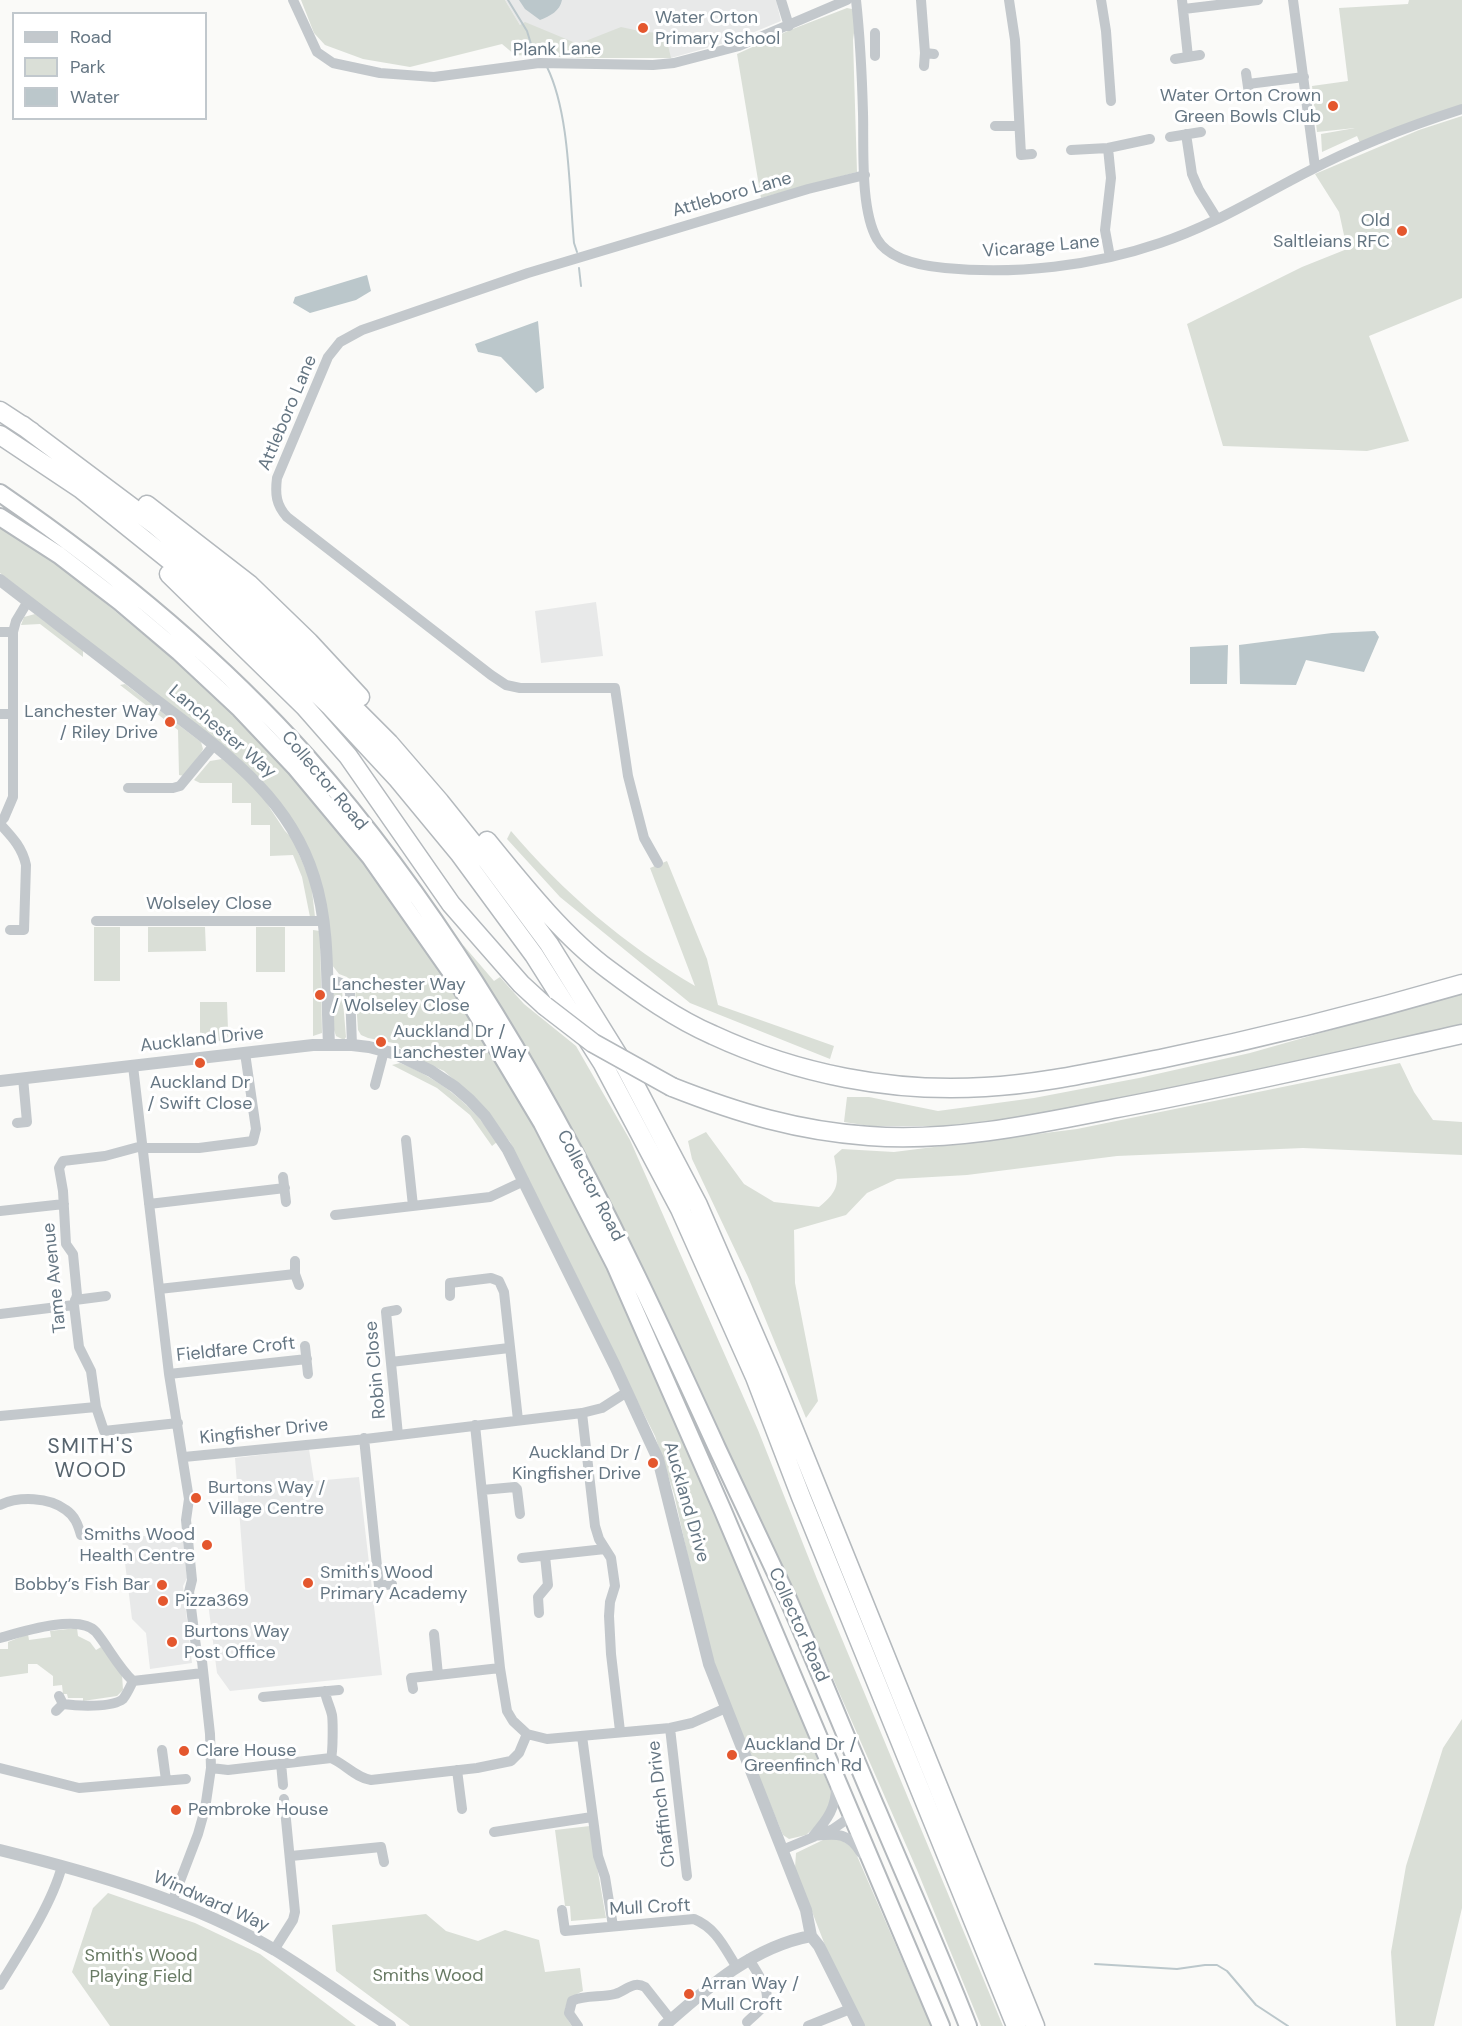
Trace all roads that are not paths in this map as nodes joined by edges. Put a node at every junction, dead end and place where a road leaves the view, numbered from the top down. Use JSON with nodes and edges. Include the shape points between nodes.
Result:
{"nodes":[{"id":1,"x":293,"y":0,"type":"edge"},
{"id":2,"x":782,"y":0,"type":"edge"},
{"id":3,"x":847,"y":0,"type":"edge"},
{"id":4,"x":856,"y":0,"type":"edge"},
{"id":5,"x":921,"y":0,"type":"edge"},
{"id":6,"x":1009,"y":0,"type":"edge"},
{"id":7,"x":1101,"y":0,"type":"edge"},
{"id":8,"x":1258,"y":0,"type":"edge"},
{"id":9,"x":1293,"y":0,"type":"edge"},
{"id":10,"x":1183,"y":4,"type":"edge"},
{"id":11,"x":789,"y":26,"type":"junction"},
{"id":12,"x":875,"y":33,"type":"dead end"},
{"id":13,"x":859,"y":46,"type":"junction"},
{"id":14,"x":1175,"y":58,"type":"dead end"},
{"id":15,"x":924,"y":66,"type":"dead end"},
{"id":16,"x":1304,"y":77,"type":"junction"},
{"id":17,"x":1248,"y":84,"type":"dead end"},
{"id":18,"x":1107,"y":94,"type":"dead end"},
{"id":19,"x":1462,"y":109,"type":"edge"},
{"id":20,"x":995,"y":126,"type":"dead end"},
{"id":21,"x":1018,"y":126,"type":"junction"},
{"id":22,"x":1201,"y":132,"type":"dead end"},
{"id":23,"x":1186,"y":134,"type":"junction"},
{"id":24,"x":1170,"y":136,"type":"dead end"},
{"id":25,"x":1150,"y":139,"type":"dead end"},
{"id":26,"x":1108,"y":148,"type":"junction"},
{"id":27,"x":1071,"y":150,"type":"dead end"},
{"id":28,"x":1032,"y":154,"type":"dead end"},
{"id":29,"x":1316,"y":167,"type":"junction"},
{"id":30,"x":865,"y":175,"type":"junction"},
{"id":31,"x":1217,"y":219,"type":"junction"},
{"id":32,"x":1110,"y":257,"type":"junction"},
{"id":33,"x":0,"y":411,"type":"edge"},
{"id":34,"x":22,"y":425,"type":"junction"},
{"id":35,"x":0,"y":435,"type":"edge"},
{"id":36,"x":81,"y":489,"type":"junction"},
{"id":37,"x":0,"y":493,"type":"edge"},
{"id":38,"x":0,"y":518,"type":"edge"},
{"id":39,"x":0,"y":580,"type":"edge"},
{"id":40,"x":28,"y":601,"type":"junction"},
{"id":41,"x":0,"y":632,"type":"edge"},
{"id":42,"x":13,"y":632,"type":"junction"},
{"id":43,"x":0,"y":714,"type":"edge"},
{"id":44,"x":13,"y":714,"type":"junction"},
{"id":45,"x":214,"y":745,"type":"junction"},
{"id":46,"x":128,"y":788,"type":"dead end"},
{"id":47,"x":0,"y":823,"type":"edge"},
{"id":48,"x":658,"y":863,"type":"dead end"},
{"id":49,"x":96,"y":921,"type":"dead end"},
{"id":50,"x":322,"y":921,"type":"junction"},
{"id":51,"x":10,"y":930,"type":"dead end"},
{"id":52,"x":327,"y":980,"type":"junction"},
{"id":53,"x":1462,"y":984,"type":"edge"},
{"id":54,"x":1462,"y":1034,"type":"edge"},
{"id":55,"x":329,"y":1044,"type":"junction"},
{"id":56,"x":352,"y":1045,"type":"junction"},
{"id":57,"x":384,"y":1051,"type":"junction"},
{"id":58,"x":245,"y":1053,"type":"junction"},
{"id":59,"x":134,"y":1066,"type":"junction"},
{"id":60,"x":23,"y":1078,"type":"junction"},
{"id":61,"x":0,"y":1081,"type":"edge"},
{"id":62,"x":375,"y":1085,"type":"dead end"},
{"id":63,"x":16,"y":1123,"type":"dead end"},
{"id":64,"x":406,"y":1140,"type":"dead end"},
{"id":65,"x":143,"y":1147,"type":"junction"},
{"id":66,"x":524,"y":1181,"type":"junction"},
{"id":67,"x":286,"y":1202,"type":"dead end"},
{"id":68,"x":64,"y":1204,"type":"junction"},
{"id":69,"x":149,"y":1204,"type":"junction"},
{"id":70,"x":413,"y":1206,"type":"junction"},
{"id":71,"x":0,"y":1211,"type":"edge"},
{"id":72,"x":335,"y":1215,"type":"dead end"},
{"id":73,"x":295,"y":1261,"type":"dead end"},
{"id":74,"x":159,"y":1289,"type":"junction"},
{"id":75,"x":106,"y":1296,"type":"dead end"},
{"id":76,"x":450,"y":1296,"type":"dead end"},
{"id":77,"x":75,"y":1303,"type":"junction"},
{"id":78,"x":397,"y":1310,"type":"dead end"},
{"id":79,"x":0,"y":1314,"type":"edge"},
{"id":80,"x":305,"y":1346,"type":"dead end"},
{"id":81,"x":509,"y":1348,"type":"junction"},
{"id":82,"x":307,"y":1359,"type":"junction"},
{"id":83,"x":391,"y":1362,"type":"junction"},
{"id":84,"x":169,"y":1374,"type":"junction"},
{"id":85,"x":308,"y":1374,"type":"dead end"},
{"id":86,"x":627,"y":1392,"type":"junction"},
{"id":87,"x":96,"y":1407,"type":"junction"},
{"id":88,"x":582,"y":1413,"type":"junction"},
{"id":89,"x":0,"y":1416,"type":"edge"},
{"id":90,"x":518,"y":1420,"type":"junction"},
{"id":91,"x":178,"y":1423,"type":"junction"},
{"id":92,"x":475,"y":1425,"type":"junction"},
{"id":93,"x":398,"y":1435,"type":"junction"},
{"id":94,"x":364,"y":1438,"type":"junction"},
{"id":95,"x":184,"y":1457,"type":"junction"},
{"id":96,"x":482,"y":1490,"type":"junction"},
{"id":97,"x":0,"y":1505,"type":"edge"},
{"id":98,"x":520,"y":1514,"type":"dead end"},
{"id":99,"x":81,"y":1535,"type":"dead end"},
{"id":100,"x":605,"y":1549,"type":"junction"},
{"id":101,"x":545,"y":1556,"type":"junction"},
{"id":102,"x":522,"y":1558,"type":"dead end"},
{"id":103,"x":392,"y":1584,"type":"dead end"},
{"id":104,"x":788,"y":1600,"type":"junction"},
{"id":105,"x":540,"y":1613,"type":"dead end"},
{"id":106,"x":434,"y":1634,"type":"dead end"},
{"id":107,"x":0,"y":1638,"type":"edge"},
{"id":108,"x":500,"y":1668,"type":"junction"},
{"id":109,"x":203,"y":1673,"type":"junction"},
{"id":110,"x":438,"y":1675,"type":"junction"},
{"id":111,"x":133,"y":1681,"type":"junction"},
{"id":112,"x":413,"y":1689,"type":"dead end"},
{"id":113,"x":339,"y":1690,"type":"dead end"},
{"id":114,"x":326,"y":1691,"type":"junction"},
{"id":115,"x":263,"y":1697,"type":"dead end"},
{"id":116,"x":60,"y":1704,"type":"dead end"},
{"id":117,"x":726,"y":1708,"type":"junction"},
{"id":118,"x":670,"y":1728,"type":"junction"},
{"id":119,"x":620,"y":1731,"type":"junction"},
{"id":120,"x":527,"y":1734,"type":"junction"},
{"id":121,"x":582,"y":1736,"type":"junction"},
{"id":122,"x":162,"y":1750,"type":"dead end"},
{"id":123,"x":331,"y":1758,"type":"junction"},
{"id":124,"x":281,"y":1763,"type":"junction"},
{"id":125,"x":0,"y":1768,"type":"edge"},
{"id":126,"x":211,"y":1768,"type":"junction"},
{"id":127,"x":457,"y":1770,"type":"junction"},
{"id":128,"x":835,"y":1774,"type":"junction"},
{"id":129,"x":186,"y":1779,"type":"dead end"},
{"id":130,"x":166,"y":1780,"type":"junction"},
{"id":131,"x":283,"y":1785,"type":"dead end"},
{"id":132,"x":284,"y":1799,"type":"dead end"},
{"id":133,"x":462,"y":1809,"type":"dead end"},
{"id":134,"x":853,"y":1815,"type":"junction"},
{"id":135,"x":592,"y":1817,"type":"junction"},
{"id":136,"x":494,"y":1832,"type":"dead end"},
{"id":137,"x":813,"y":1836,"type":"junction"},
{"id":138,"x":0,"y":1850,"type":"edge"},
{"id":139,"x":782,"y":1850,"type":"junction"},
{"id":140,"x":291,"y":1856,"type":"junction"},
{"id":141,"x":384,"y":1862,"type":"dead end"},
{"id":142,"x":62,"y":1866,"type":"junction"},
{"id":143,"x":687,"y":1876,"type":"dead end"},
{"id":144,"x":172,"y":1902,"type":"junction"},
{"id":145,"x":562,"y":1910,"type":"dead end"},
{"id":146,"x":894,"y":1915,"type":"junction"},
{"id":147,"x":613,"y":1926,"type":"junction"},
{"id":148,"x":811,"y":1936,"type":"junction"},
{"id":149,"x":274,"y":1950,"type":"junction"},
{"id":150,"x":749,"y":1959,"type":"junction"},
{"id":151,"x":736,"y":1966,"type":"junction"},
{"id":152,"x":0,"y":1985,"type":"edge"},
{"id":153,"x":850,"y":2008,"type":"junction"},
{"id":154,"x":747,"y":2022,"type":"dead end"},
{"id":155,"x":667,"y":2023,"type":"edge"},
{"id":156,"x":390,"y":2026,"type":"edge"},
{"id":157,"x":578,"y":2026,"type":"edge"},
{"id":158,"x":808,"y":2026,"type":"edge"},
{"id":159,"x":858,"y":2026,"type":"edge"},
{"id":160,"x":941,"y":2026,"type":"edge"},
{"id":161,"x":968,"y":2026,"type":"edge"},
{"id":162,"x":1016,"y":2026,"type":"edge"},
{"id":163,"x":1035,"y":2026,"type":"edge"}],
"edges":[{"from":1,"to":11,"type":"street","name":"Plank Lane","via":[[317,52],[333,63],[380,73],[434,77],[539,63],[674,63],[735,47]]},
{"from":2,"to":11,"type":"street"},
{"from":3,"to":11,"type":"street","name":"Plank Lane"},
{"from":4,"to":13,"type":"street","name":"Vicarage Lane"},
{"from":5,"to":15,"type":"street","via":[[929,54]]},
{"from":6,"to":21,"type":"street","via":[[1016,39]]},
{"from":7,"to":18,"type":"street","via":[[1106,31]]},
{"from":8,"to":10,"type":"street"},
{"from":9,"to":16,"type":"street"},
{"from":10,"to":14,"type":"street","via":[[1194,56]]},
{"from":12,"to":13,"type":"street","via":[[874,51]]},
{"from":13,"to":30,"type":"street","name":"Vicarage Lane"},
{"from":16,"to":17,"type":"street"},
{"from":16,"to":29,"type":"street"},
{"from":19,"to":29,"type":"street","name":"Vicarage Lane","via":[[1402,129]]},
{"from":20,"to":21,"type":"street"},
{"from":21,"to":28,"type":"street","via":[[1021,155]]},
{"from":22,"to":23,"type":"street"},
{"from":23,"to":24,"type":"street"},
{"from":23,"to":31,"type":"street","via":[[1192,174]]},
{"from":25,"to":26,"type":"street"},
{"from":26,"to":27,"type":"street"},
{"from":26,"to":32,"type":"street","via":[[1111,178],[1105,230]]},
{"from":29,"to":31,"type":"street","name":"Vicarage Lane"},
{"from":30,"to":32,"type":"street","name":"Vicarage Lane","via":[[874,231],[881,245],[898,256],[925,265],[966,270],[1062,266]]},
{"from":30,"to":48,"type":"street","name":"Attleboro Lane","via":[[632,241],[362,330],[340,342],[328,357],[277,478],[276,500],[287,517],[506,685],[615,688],[633,794],[644,838]]},
{"from":31,"to":32,"type":"street","name":"Vicarage Lane","via":[[1161,243]]},
{"from":33,"to":34,"type":"highway"},
{"from":34,"to":53,"type":"highway","via":[[157,511],[249,584],[422,762],[514,874],[607,969],[677,1016],[751,1051],[854,1080],[928,1088],[984,1088],[1031,1083],[1215,1047]]},
{"from":34,"to":163,"type":"highway","via":[[154,525],[267,621],[389,743],[433,793],[555,953],[626,1068],[698,1205],[771,1373]]},
{"from":35,"to":36,"type":"highway"},
{"from":36,"to":54,"type":"highway","bridge":true,"via":[[305,707],[348,756],[450,904],[520,984],[592,1043],[672,1087],[739,1113],[781,1124],[871,1136],[959,1136],[1218,1089]]},
{"from":36,"to":162,"type":"highway","via":[[219,600],[331,707],[397,778],[459,853],[534,955],[603,1064],[680,1209],[755,1377]]},
{"from":37,"to":104,"type":"highway","name":"Collector Road","via":[[132,589],[189,639],[308,758],[380,847],[516,1048],[556,1120],[629,1260]]},
{"from":38,"to":128,"type":"highway","name":"Collector Road","via":[[120,602],[240,709],[295,766],[369,857],[457,981],[542,1123],[615,1264]]},
{"from":39,"to":40,"type":"street","name":"Lanchester Way"},
{"from":40,"to":42,"type":"street"},
{"from":40,"to":45,"type":"street","name":"Lanchester Way"},
{"from":41,"to":42,"type":"street"},
{"from":42,"to":44,"type":"street"},
{"from":43,"to":44,"type":"street"},
{"from":44,"to":47,"type":"street","via":[[13,797]]},
{"from":45,"to":46,"type":"street","via":[[180,786]]},
{"from":45,"to":50,"type":"street","name":"Lanchester Way","via":[[252,776],[292,828],[313,874]]},
{"from":47,"to":51,"type":"street","via":[[17,842],[26,865],[24,930]]},
{"from":49,"to":50,"type":"street","name":"Wolseley Close"},
{"from":50,"to":52,"type":"street","name":"Lanchester Way"},
{"from":52,"to":55,"type":"street","name":"Lanchester Way"},
{"from":52,"to":56,"type":"street","via":[[346,985],[350,992]]},
{"from":55,"to":56,"type":"street","name":"Auckland Drive"},
{"from":55,"to":58,"type":"street","name":"Auckland Drive"},
{"from":56,"to":57,"type":"street","name":"Auckland Drive"},
{"from":57,"to":62,"type":"street"},
{"from":57,"to":66,"type":"street","name":"Auckland Drive","via":[[431,1071],[471,1100],[499,1135]]},
{"from":58,"to":59,"type":"street","name":"Auckland Drive"},
{"from":58,"to":65,"type":"street","via":[[256,1129],[252,1141],[199,1148]]},
{"from":59,"to":60,"type":"street","name":"Auckland Drive"},
{"from":59,"to":65,"type":"street","name":"Kingfisher Drive"},
{"from":60,"to":61,"type":"street","name":"Auckland Drive"},
{"from":60,"to":63,"type":"street","via":[[27,1122]]},
{"from":64,"to":70,"type":"street"},
{"from":65,"to":68,"type":"street","name":"Tame Avenue","via":[[63,1161],[59,1168]]},
{"from":65,"to":69,"type":"street","name":"Kingfisher Drive"},
{"from":66,"to":70,"type":"street","via":[[490,1197]]},
{"from":66,"to":86,"type":"street","name":"Auckland Drive"},
{"from":67,"to":69,"type":"street","via":[[284,1182]]},
{"from":68,"to":71,"type":"street"},
{"from":68,"to":77,"type":"street","name":"Tame Avenue","via":[[66,1244],[73,1254]]},
{"from":69,"to":74,"type":"street","name":"Kingfisher Drive"},
{"from":70,"to":72,"type":"street"},
{"from":73,"to":74,"type":"street","via":[[297,1280]]},
{"from":74,"to":84,"type":"street","name":"Kingfisher Drive"},
{"from":75,"to":77,"type":"street"},
{"from":76,"to":81,"type":"street","via":[[450,1283],[490,1278],[499,1281],[504,1292]]},
{"from":77,"to":79,"type":"street"},
{"from":77,"to":87,"type":"street","name":"Tame Avenue","via":[[79,1347],[91,1371]]},
{"from":78,"to":83,"type":"street","name":"Robin Close","via":[[386,1312]]},
{"from":80,"to":82,"type":"street","name":"Fieldfare Croft"},
{"from":81,"to":83,"type":"street"},
{"from":81,"to":90,"type":"street"},
{"from":82,"to":84,"type":"street","name":"Fieldfare Croft"},
{"from":82,"to":85,"type":"street","name":"Fieldfare Croft"},
{"from":83,"to":93,"type":"street","name":"Robin Close"},
{"from":84,"to":91,"type":"street","name":"Kingfisher Drive"},
{"from":86,"to":88,"type":"street","name":"Kingfisher Drive","via":[[602,1408]]},
{"from":86,"to":117,"type":"street","name":"Auckland Drive","via":[[662,1470],[709,1664]]},
{"from":87,"to":89,"type":"street"},
{"from":87,"to":91,"type":"street","name":"Tame Avenue","via":[[104,1431]]},
{"from":88,"to":90,"type":"street","name":"Kingfisher Drive"},
{"from":88,"to":100,"type":"street","via":[[596,1526]]},
{"from":90,"to":92,"type":"street","name":"Kingfisher Drive"},
{"from":91,"to":95,"type":"street","name":"Kingfisher Drive"},
{"from":92,"to":93,"type":"street","name":"Kingfisher Drive"},
{"from":92,"to":96,"type":"street"},
{"from":93,"to":94,"type":"street","name":"Kingfisher Drive"},
{"from":94,"to":95,"type":"street","name":"Kingfisher Drive"},
{"from":94,"to":103,"type":"street","via":[[379,1586]]},
{"from":95,"to":109,"type":"street","via":[[189,1499],[189,1592]]},
{"from":96,"to":98,"type":"street","via":[[515,1487]]},
{"from":96,"to":108,"type":"street"},
{"from":97,"to":99,"type":"street","via":[[32,1499],[57,1505],[77,1522]]},
{"from":100,"to":101,"type":"street"},
{"from":100,"to":119,"type":"street","via":[[615,1586],[610,1602],[610,1635]]},
{"from":101,"to":102,"type":"street"},
{"from":101,"to":105,"type":"street","via":[[548,1585],[538,1598]]},
{"from":104,"to":134,"type":"highway","via":[[803,1656],[855,1787]]},
{"from":104,"to":161,"type":"highway","name":"Collector Road"},
{"from":106,"to":110,"type":"street"},
{"from":107,"to":111,"type":"street","via":[[31,1628],[87,1626]]},
{"from":108,"to":110,"type":"street"},
{"from":108,"to":120,"type":"street","via":[[507,1711]]},
{"from":109,"to":111,"type":"street"},
{"from":109,"to":126,"type":"street"},
{"from":110,"to":112,"type":"street","via":[[411,1678]]},
{"from":111,"to":116,"type":"street","via":[[124,1698],[117,1702]]},
{"from":113,"to":114,"type":"street"},
{"from":114,"to":115,"type":"street"},
{"from":114,"to":123,"type":"street","via":[[332,1714]]},
{"from":117,"to":118,"type":"street"},
{"from":117,"to":139,"type":"street","name":"Auckland Drive"},
{"from":118,"to":119,"type":"street"},
{"from":118,"to":143,"type":"street","name":"Chaffinch Drive"},
{"from":119,"to":121,"type":"street"},
{"from":120,"to":121,"type":"street","via":[[547,1739]]},
{"from":120,"to":127,"type":"street","via":[[511,1761]]},
{"from":121,"to":135,"type":"street"},
{"from":122,"to":130,"type":"street"},
{"from":123,"to":124,"type":"street"},
{"from":123,"to":127,"type":"street","via":[[365,1779]]},
{"from":124,"to":126,"type":"street","via":[[228,1770]]},
{"from":124,"to":131,"type":"street"},
{"from":125,"to":130,"type":"street","via":[[79,1788]]},
{"from":126,"to":144,"type":"street","via":[[205,1809]]},
{"from":127,"to":133,"type":"street"},
{"from":128,"to":134,"type":"highway","name":"Collector Road"},
{"from":128,"to":137,"type":"street","via":[[836,1799],[831,1816]]},
{"from":129,"to":130,"type":"street"},
{"from":132,"to":140,"type":"street"},
{"from":134,"to":137,"type":"street","via":[[833,1829]]},
{"from":134,"to":146,"type":"highway","name":"Collector Road"},
{"from":135,"to":136,"type":"street"},
{"from":135,"to":147,"type":"street"},
{"from":137,"to":139,"type":"street"},
{"from":137,"to":146,"type":"street","via":[[837,1833],[854,1841]]},
{"from":138,"to":142,"type":"street","name":"Windward Way"},
{"from":139,"to":148,"type":"street","name":"Auckland Drive","via":[[806,1910]]},
{"from":140,"to":141,"type":"street","via":[[381,1846]]},
{"from":140,"to":149,"type":"street","via":[[295,1912]]},
{"from":142,"to":144,"type":"street","name":"Windward Way"},
{"from":142,"to":152,"type":"street","via":[[27,1940]]},
{"from":144,"to":149,"type":"street","name":"Windward Way"},
{"from":145,"to":147,"type":"street","name":"Mull Croft","via":[[565,1931]]},
{"from":146,"to":160,"type":"highway","name":"Collector Road"},
{"from":147,"to":151,"type":"street","name":"Mull Croft","via":[[694,1919],[706,1923],[715,1933]]},
{"from":148,"to":150,"type":"street"},
{"from":148,"to":153,"type":"street","name":"Auckland Drive"},
{"from":149,"to":156,"type":"street","name":"Windward Way"},
{"from":150,"to":151,"type":"street"},
{"from":150,"to":154,"type":"street","via":[[768,1999]]},
{"from":151,"to":155,"type":"street"},
{"from":153,"to":158,"type":"street"},
{"from":153,"to":159,"type":"street","name":"Auckland Drive"},
{"from":155,"to":157,"type":"street","via":[[645,1987],[634,1984],[618,1994],[572,2001],[569,2013]]}]}
